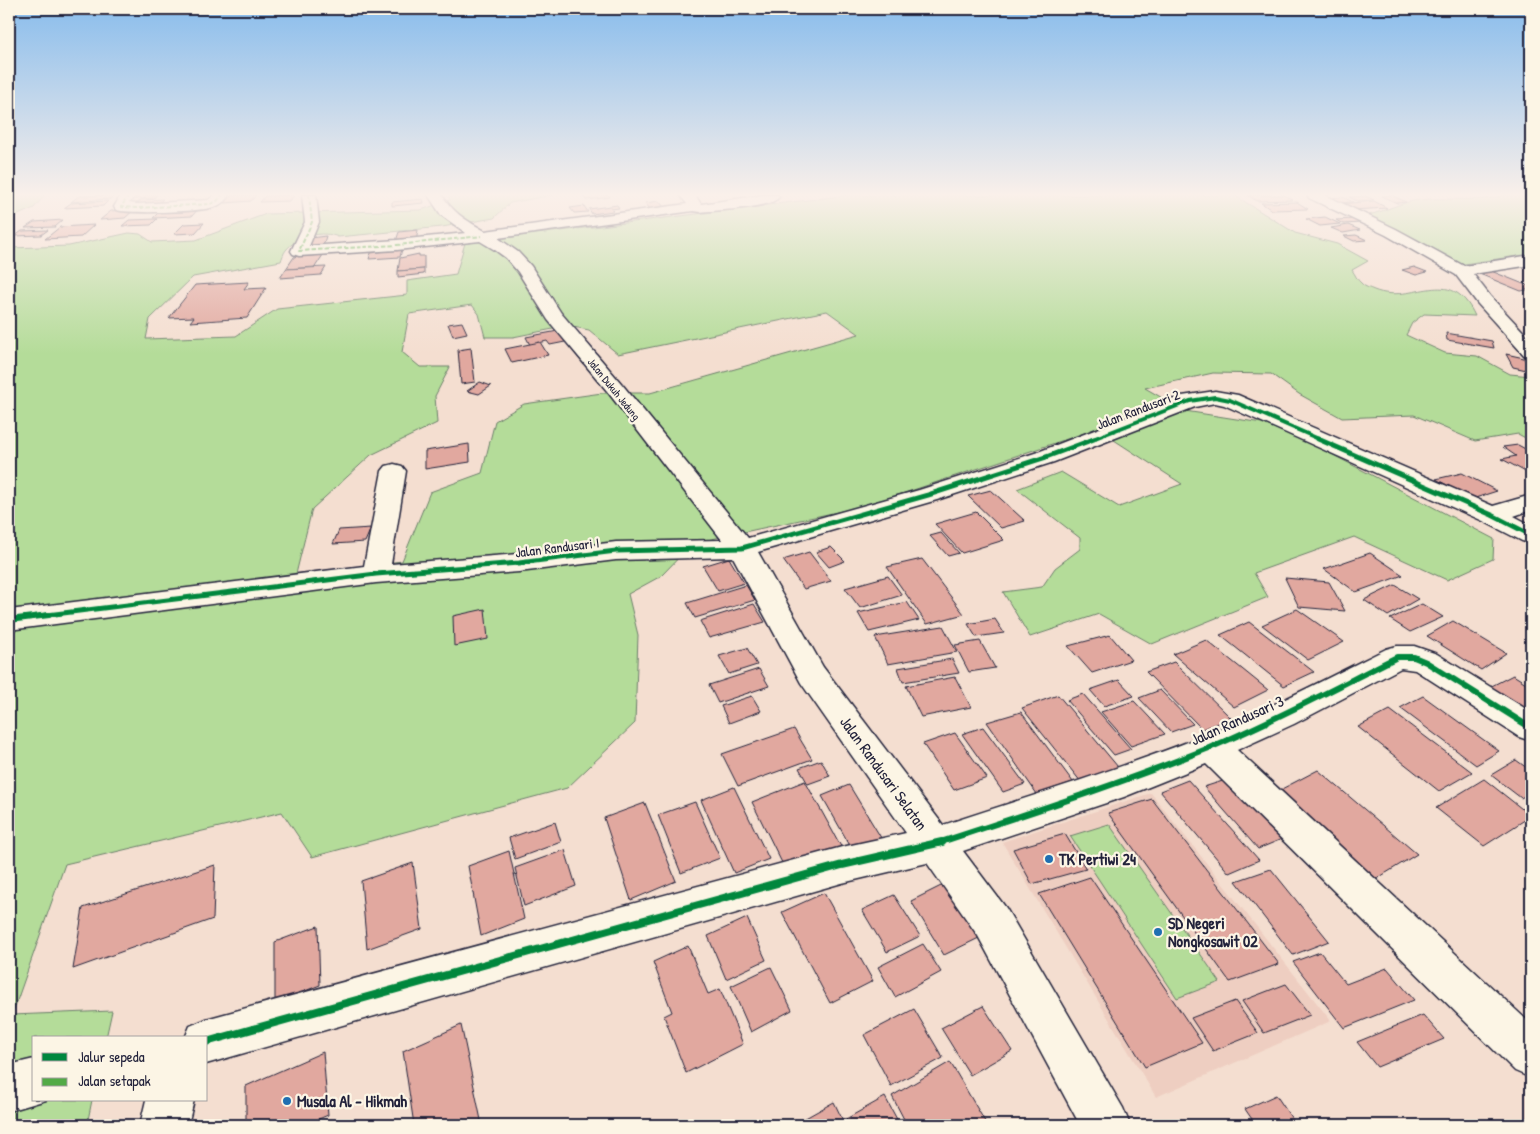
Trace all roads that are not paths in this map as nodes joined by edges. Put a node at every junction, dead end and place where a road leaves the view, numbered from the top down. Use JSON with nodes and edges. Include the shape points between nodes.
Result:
{"nodes":[{"id":1,"x":300,"y":248,"type":"edge"},
{"id":2,"x":349,"y":248,"type":"edge"},
{"id":3,"x":501,"y":248,"type":"edge"},
{"id":4,"x":1420,"y":248,"type":"edge"},
{"id":5,"x":1531,"y":260,"type":"edge"},
{"id":6,"x":1462,"y":271,"type":"junction"},
{"id":7,"x":1531,"y":351,"type":"edge"},
{"id":8,"x":394,"y":472,"type":"dead end"},
{"id":9,"x":1531,"y":502,"type":"edge"},
{"id":10,"x":1492,"y":515,"type":"junction"},
{"id":11,"x":1531,"y":534,"type":"edge"},
{"id":12,"x":742,"y":548,"type":"junction"},
{"id":13,"x":376,"y":574,"type":"junction"},
{"id":14,"x":9,"y":620,"type":"edge"},
{"id":15,"x":1531,"y":728,"type":"edge"},
{"id":16,"x":1211,"y":747,"type":"junction"},
{"id":17,"x":935,"y":844,"type":"junction"},
{"id":18,"x":208,"y":1041,"type":"edge"},
{"id":19,"x":1531,"y":1055,"type":"edge"},
{"id":20,"x":32,"y":1082,"type":"edge"},
{"id":21,"x":9,"y":1088,"type":"edge"},
{"id":22,"x":170,"y":1102,"type":"edge"},
{"id":23,"x":164,"y":1125,"type":"edge"},
{"id":24,"x":1106,"y":1125,"type":"edge"}],
"edges":[{"from":1,"to":2,"type":"street","via":[[299,251]]},
{"from":3,"to":12,"type":"street","name":"Jalan Dukuh Jedung","via":[[525,270],[554,316]]},
{"from":4,"to":6,"type":"street"},
{"from":5,"to":6,"type":"street"},
{"from":6,"to":7,"type":"street"},
{"from":8,"to":13,"type":"street"},
{"from":9,"to":10,"type":"street"},
{"from":10,"to":11,"type":"street","name":"Jalan Randusari 2"},
{"from":10,"to":12,"type":"street","name":"Jalan Randusari 2","via":[[1230,400],[1215,398],[1190,401],[1046,456],[928,495]]},
{"from":12,"to":13,"type":"street","name":"Jalan Randusari I","via":[[616,551],[519,563]]},
{"from":12,"to":17,"type":"street","name":"Jalan Randusari Selatan","via":[[812,675]]},
{"from":13,"to":14,"type":"street","name":"Jalan Randusari I"},
{"from":15,"to":16,"type":"street","name":"Jalan Randusari 3","via":[[1426,662],[1404,656]]},
{"from":16,"to":17,"type":"street","name":"Jalan Randusari 3","via":[[1112,786]]},
{"from":16,"to":19,"type":"street"},
{"from":17,"to":18,"type":"street","name":"Jalan Randusari 3","via":[[842,865]]},
{"from":17,"to":24,"type":"street","name":"Jalan Randusari Selatan","via":[[992,922]]},
{"from":20,"to":21,"type":"street"},
{"from":22,"to":23,"type":"street"}]}
